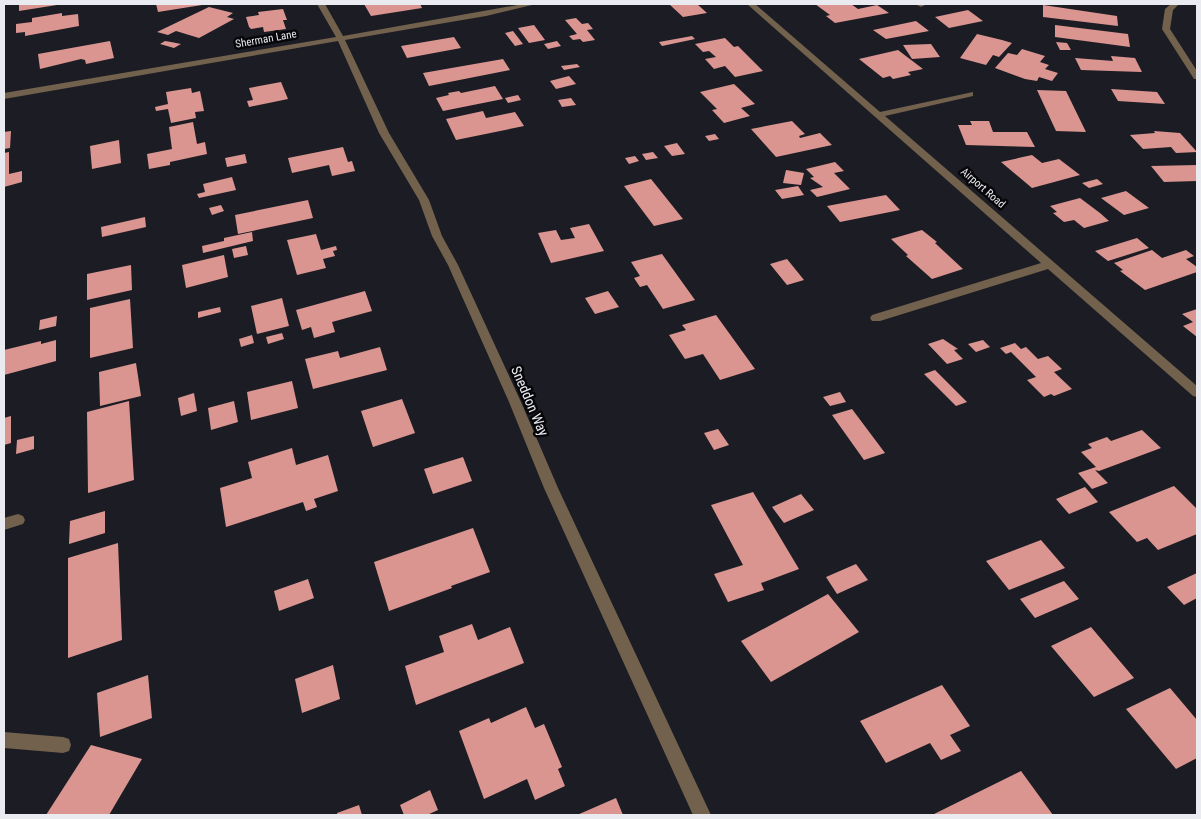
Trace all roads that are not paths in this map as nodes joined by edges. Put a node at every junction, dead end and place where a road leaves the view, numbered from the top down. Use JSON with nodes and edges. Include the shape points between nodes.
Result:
{"nodes":[{"id":1,"x":321,"y":4,"type":"edge"},
{"id":2,"x":532,"y":4,"type":"edge"},
{"id":3,"x":751,"y":4,"type":"edge"},
{"id":4,"x":1175,"y":4,"type":"edge"},
{"id":5,"x":338,"y":38,"type":"junction"},
{"id":6,"x":1197,"y":77,"type":"edge"},
{"id":7,"x":970,"y":94,"type":"dead end"},
{"id":8,"x":4,"y":96,"type":"edge"},
{"id":9,"x":878,"y":115,"type":"junction"},
{"id":10,"x":1051,"y":264,"type":"junction"},
{"id":11,"x":876,"y":318,"type":"dead end"},
{"id":12,"x":1197,"y":392,"type":"edge"},
{"id":13,"x":18,"y":520,"type":"dead end"},
{"id":14,"x":4,"y":524,"type":"edge"},
{"id":15,"x":4,"y":740,"type":"edge"},
{"id":16,"x":63,"y":745,"type":"dead end"},
{"id":17,"x":702,"y":815,"type":"edge"}],
"edges":[{"from":1,"to":5,"type":"street","name":"Sneddon Way"},
{"from":2,"to":5,"type":"street","name":"Sherman Lane"},
{"from":3,"to":9,"type":"street","name":"Airport Road"},
{"from":4,"to":6,"type":"street","via":[[1169,9],[1166,29]]},
{"from":5,"to":8,"type":"street","name":"Sherman Lane"},
{"from":5,"to":17,"type":"street","name":"Sneddon Way","via":[[344,44],[384,133],[424,200],[437,236]]},
{"from":7,"to":9,"type":"street"},
{"from":9,"to":10,"type":"street","name":"Airport Road"},
{"from":10,"to":11,"type":"street"},
{"from":10,"to":12,"type":"street","name":"Airport Road"},
{"from":13,"to":14,"type":"street"},
{"from":15,"to":16,"type":"street"}]}
